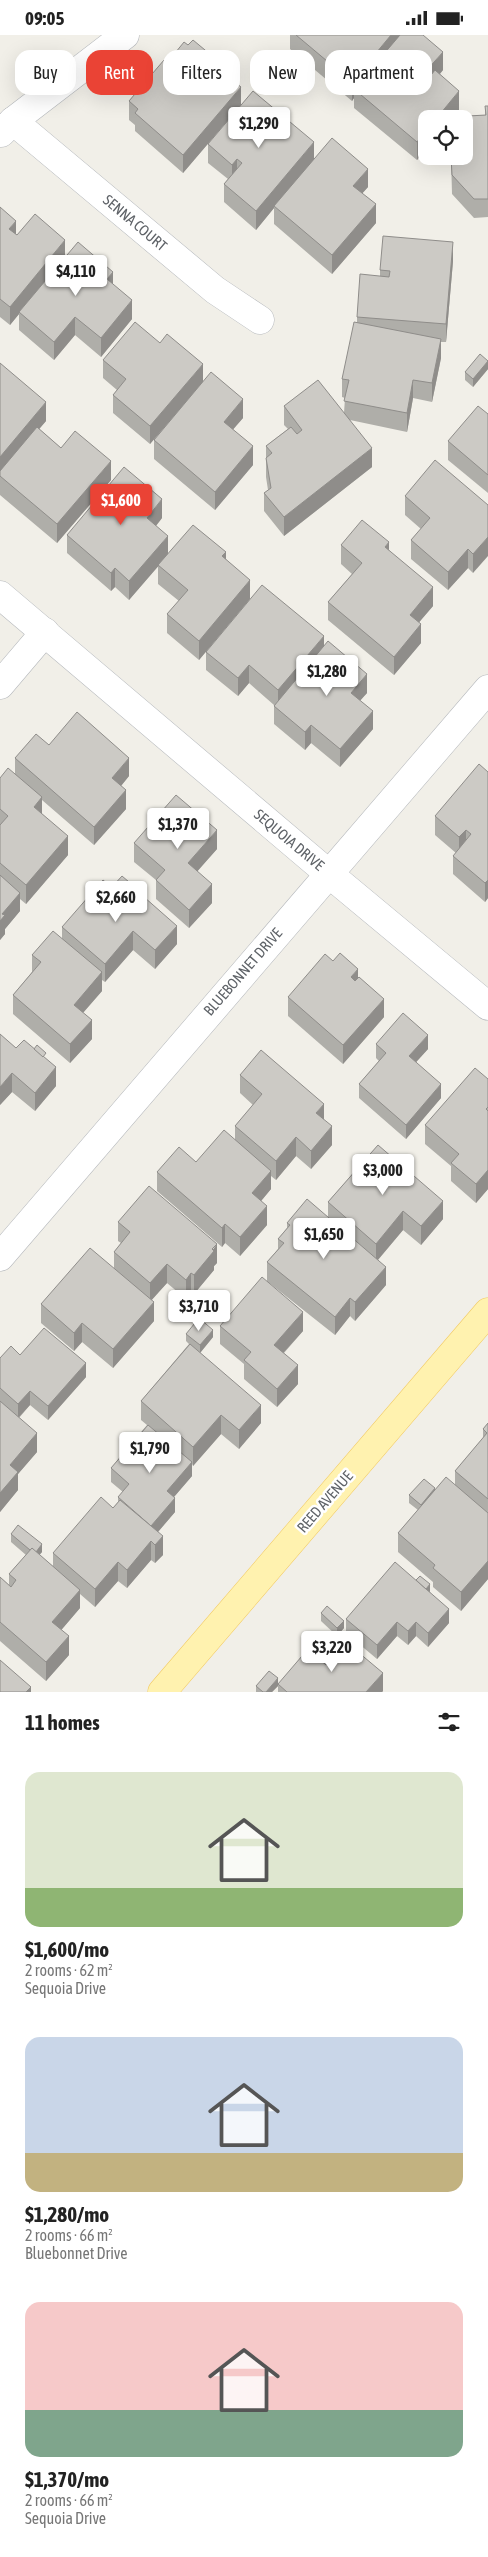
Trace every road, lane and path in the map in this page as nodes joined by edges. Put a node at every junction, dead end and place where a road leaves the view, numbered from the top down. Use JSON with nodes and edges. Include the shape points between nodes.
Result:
{"nodes":[{"id":1,"x":125,"y":35,"type":"edge"},
{"id":2,"x":6,"y":128,"type":"edge"},
{"id":3,"x":260,"y":320,"type":"dead end"},
{"id":4,"x":0,"y":595,"type":"edge"},
{"id":5,"x":46,"y":633,"type":"junction"},
{"id":6,"x":0,"y":685,"type":"edge"},
{"id":7,"x":488,"y":689,"type":"edge"},
{"id":8,"x":328,"y":873,"type":"junction"},
{"id":9,"x":488,"y":1006,"type":"edge"},
{"id":10,"x":0,"y":1257,"type":"edge"},
{"id":11,"x":488,"y":1312,"type":"edge"},
{"id":12,"x":162,"y":1692,"type":"edge"}],
"edges":[{"from":1,"to":2,"type":"street"},
{"from":2,"to":3,"type":"street","name":"SENNA COURT","via":[[215,290]]},
{"from":4,"to":5,"type":"street","name":"SEQUOIA DRIVE"},
{"from":5,"to":6,"type":"street"},
{"from":5,"to":8,"type":"street","name":"SEQUOIA DRIVE"},
{"from":7,"to":8,"type":"street","name":"BLUEBONNET DRIVE"},
{"from":8,"to":9,"type":"street","name":"SEQUOIA DRIVE"},
{"from":8,"to":10,"type":"street","name":"BLUEBONNET DRIVE"},
{"from":11,"to":12,"type":"main road","name":"REED AVENUE"}]}
